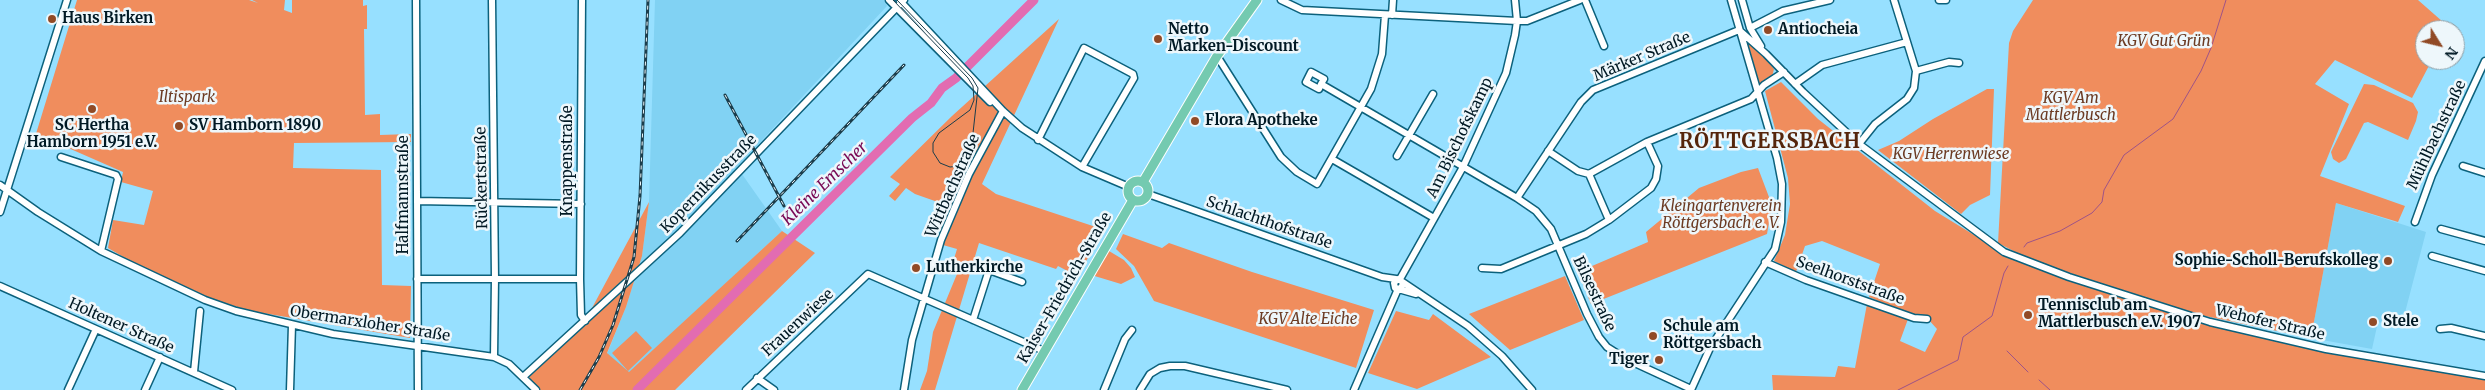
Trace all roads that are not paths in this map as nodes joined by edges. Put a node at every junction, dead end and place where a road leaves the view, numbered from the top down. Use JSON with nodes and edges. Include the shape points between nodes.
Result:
{"nodes":[{"id":1,"x":67,"y":0,"type":"edge"},
{"id":2,"x":416,"y":0,"type":"edge"},
{"id":3,"x":492,"y":0,"type":"edge"},
{"id":4,"x":582,"y":0,"type":"edge"},
{"id":5,"x":889,"y":0,"type":"edge"},
{"id":6,"x":1256,"y":0,"type":"edge"},
{"id":7,"x":1281,"y":0,"type":"edge"},
{"id":8,"x":1393,"y":0,"type":"edge"},
{"id":9,"x":1514,"y":0,"type":"edge"},
{"id":10,"x":1580,"y":0,"type":"edge"},
{"id":11,"x":1585,"y":0,"type":"edge"},
{"id":12,"x":1731,"y":0,"type":"edge"},
{"id":13,"x":1742,"y":0,"type":"edge"},
{"id":14,"x":1830,"y":0,"type":"edge"},
{"id":15,"x":1894,"y":0,"type":"edge"},
{"id":16,"x":1939,"y":0,"type":"edge"},
{"id":17,"x":1946,"y":0,"type":"edge"},
{"id":18,"x":900,"y":3,"type":"edge"},
{"id":19,"x":1389,"y":15,"type":"junction"},
{"id":20,"x":1517,"y":21,"type":"junction"},
{"id":21,"x":1750,"y":28,"type":"junction"},
{"id":22,"x":1739,"y":30,"type":"junction"},
{"id":23,"x":1907,"y":42,"type":"junction"},
{"id":24,"x":1604,"y":46,"type":"dead end"},
{"id":25,"x":1766,"y":54,"type":"junction"},
{"id":26,"x":1217,"y":56,"type":"junction"},
{"id":27,"x":2485,"y":61,"type":"edge"},
{"id":28,"x":1959,"y":63,"type":"dead end"},
{"id":29,"x":1916,"y":71,"type":"junction"},
{"id":30,"x":1784,"y":72,"type":"junction"},
{"id":31,"x":1321,"y":84,"type":"dead end"},
{"id":32,"x":1795,"y":84,"type":"junction"},
{"id":33,"x":1757,"y":92,"type":"junction"},
{"id":34,"x":1433,"y":94,"type":"dead end"},
{"id":35,"x":1361,"y":107,"type":"junction"},
{"id":36,"x":1003,"y":111,"type":"junction"},
{"id":37,"x":1408,"y":135,"type":"junction"},
{"id":38,"x":1038,"y":140,"type":"junction"},
{"id":39,"x":1647,"y":142,"type":"junction"},
{"id":40,"x":1859,"y":144,"type":"junction"},
{"id":41,"x":1548,"y":152,"type":"junction"},
{"id":42,"x":1397,"y":156,"type":"dead end"},
{"id":43,"x":61,"y":157,"type":"dead end"},
{"id":44,"x":1332,"y":159,"type":"junction"},
{"id":45,"x":2463,"y":166,"type":"dead end"},
{"id":46,"x":1082,"y":167,"type":"junction"},
{"id":47,"x":1462,"y":167,"type":"junction"},
{"id":48,"x":2485,"y":173,"type":"edge"},
{"id":49,"x":1589,"y":174,"type":"junction"},
{"id":50,"x":1143,"y":182,"type":"junction"},
{"id":51,"x":0,"y":185,"type":"edge"},
{"id":52,"x":1129,"y":187,"type":"junction"},
{"id":53,"x":7,"y":190,"type":"junction"},
{"id":54,"x":1148,"y":194,"type":"junction"},
{"id":55,"x":1517,"y":198,"type":"junction"},
{"id":56,"x":1133,"y":200,"type":"junction"},
{"id":57,"x":417,"y":201,"type":"junction"},
{"id":58,"x":494,"y":202,"type":"junction"},
{"id":59,"x":581,"y":204,"type":"junction"},
{"id":60,"x":0,"y":212,"type":"edge"},
{"id":61,"x":1434,"y":218,"type":"junction"},
{"id":62,"x":1609,"y":220,"type":"junction"},
{"id":63,"x":2415,"y":222,"type":"dead end"},
{"id":64,"x":2442,"y":230,"type":"dead end"},
{"id":65,"x":2485,"y":241,"type":"edge"},
{"id":66,"x":1559,"y":246,"type":"junction"},
{"id":67,"x":101,"y":251,"type":"junction"},
{"id":68,"x":2432,"y":256,"type":"dead end"},
{"id":69,"x":1766,"y":262,"type":"junction"},
{"id":70,"x":1482,"y":268,"type":"dead end"},
{"id":71,"x":2485,"y":271,"type":"edge"},
{"id":72,"x":495,"y":278,"type":"junction"},
{"id":73,"x":417,"y":279,"type":"junction"},
{"id":74,"x":580,"y":279,"type":"junction"},
{"id":75,"x":1022,"y":282,"type":"dead end"},
{"id":76,"x":1399,"y":284,"type":"junction"},
{"id":77,"x":0,"y":286,"type":"edge"},
{"id":78,"x":924,"y":299,"type":"junction"},
{"id":79,"x":200,"y":311,"type":"dead end"},
{"id":80,"x":1927,"y":319,"type":"dead end"},
{"id":81,"x":973,"y":320,"type":"junction"},
{"id":82,"x":585,"y":321,"type":"junction"},
{"id":83,"x":292,"y":326,"type":"junction"},
{"id":84,"x":96,"y":329,"type":"junction"},
{"id":85,"x":2440,"y":329,"type":"dead end"},
{"id":86,"x":1132,"y":330,"type":"dead end"},
{"id":87,"x":2485,"y":336,"type":"edge"},
{"id":88,"x":417,"y":345,"type":"junction"},
{"id":89,"x":1044,"y":351,"type":"junction"},
{"id":90,"x":160,"y":357,"type":"junction"},
{"id":91,"x":494,"y":357,"type":"junction"},
{"id":92,"x":194,"y":372,"type":"junction"},
{"id":93,"x":2485,"y":376,"type":"edge"},
{"id":94,"x":523,"y":377,"type":"junction"},
{"id":95,"x":757,"y":378,"type":"junction"},
{"id":96,"x":1691,"y":389,"type":"edge"},
{"id":97,"x":69,"y":390,"type":"edge"},
{"id":98,"x":145,"y":390,"type":"edge"},
{"id":99,"x":232,"y":390,"type":"edge"},
{"id":100,"x":290,"y":390,"type":"edge"},
{"id":101,"x":418,"y":390,"type":"edge"},
{"id":102,"x":536,"y":390,"type":"edge"},
{"id":103,"x":746,"y":390,"type":"edge"},
{"id":104,"x":774,"y":390,"type":"edge"},
{"id":105,"x":904,"y":390,"type":"edge"},
{"id":106,"x":1022,"y":390,"type":"edge"},
{"id":107,"x":1104,"y":390,"type":"edge"},
{"id":108,"x":1140,"y":390,"type":"edge"},
{"id":109,"x":1287,"y":390,"type":"edge"},
{"id":110,"x":1354,"y":390,"type":"edge"},
{"id":111,"x":1532,"y":390,"type":"edge"}],
"edges":[{"from":1,"to":53,"type":"street"},
{"from":2,"to":57,"type":"street","name":"Halfmannstraße"},
{"from":3,"to":58,"type":"street","name":"Rückertstraße"},
{"from":4,"to":59,"type":"street","name":"Knappenstraße"},
{"from":5,"to":18,"type":"street"},
{"from":6,"to":26,"type":"main road"},
{"from":7,"to":19,"type":"street","via":[[1302,10]]},
{"from":8,"to":19,"type":"street"},
{"from":9,"to":20,"type":"street","name":"Am Bischofskamp"},
{"from":10,"to":20,"type":"street","via":[[1527,21]]},
{"from":11,"to":24,"type":"street"},
{"from":12,"to":22,"type":"street"},
{"from":13,"to":21,"type":"street"},
{"from":14,"to":21,"type":"street","via":[[1783,11]]},
{"from":15,"to":23,"type":"street"},
{"from":16,"to":17,"type":"street"},
{"from":18,"to":36,"type":"street"},
{"from":18,"to":82,"type":"street","name":"Kopernikusstraße","via":[[680,233]]},
{"from":19,"to":20,"type":"street"},
{"from":19,"to":35,"type":"street","via":[[1382,54],[1371,90]]},
{"from":20,"to":47,"type":"street","name":"Am Bischofskamp","via":[[1506,73]]},
{"from":21,"to":25,"type":"street"},
{"from":22,"to":25,"type":"street"},
{"from":22,"to":33,"type":"street"},
{"from":22,"to":41,"type":"street","name":"Märker Straße","via":[[1593,90],[1581,102]]},
{"from":23,"to":29,"type":"street"},
{"from":23,"to":32,"type":"street","via":[[1822,65]]},
{"from":25,"to":30,"type":"street","name":"Wehofer Straße"},
{"from":26,"to":44,"type":"street","via":[[1281,157],[1297,172],[1317,184]]},
{"from":26,"to":50,"type":"main road"},
{"from":27,"to":63,"type":"street","name":"Mühlbachstraße","via":[[2432,175]]},
{"from":28,"to":29,"type":"street","via":[[1949,62]]},
{"from":29,"to":40,"type":"street","via":[[1914,88],[1906,99],[1875,124]]},
{"from":30,"to":32,"type":"street","name":"Wehofer Straße"},
{"from":30,"to":33,"type":"street"},
{"from":31,"to":35,"type":"street","name":"Bilsestraße"},
{"from":32,"to":40,"type":"street","name":"Wehofer Straße"},
{"from":33,"to":39,"type":"street","via":[[1751,99]]},
{"from":33,"to":69,"type":"street","via":[[1782,184],[1782,222],[1775,249]]},
{"from":34,"to":37,"type":"street"},
{"from":35,"to":37,"type":"street","name":"Bilsestraße"},
{"from":35,"to":44,"type":"street"},
{"from":36,"to":38,"type":"street"},
{"from":36,"to":78,"type":"street","name":"Wittbachstraße","via":[[951,214]]},
{"from":37,"to":42,"type":"street"},
{"from":37,"to":47,"type":"street","name":"Bilsestraße"},
{"from":38,"to":46,"type":"street"},
{"from":38,"to":46,"type":"street","via":[[1084,48],[1133,74],[1134,78]]},
{"from":39,"to":49,"type":"street"},
{"from":39,"to":62,"type":"street","via":[[1658,166],[1656,179],[1651,188]]},
{"from":40,"to":93,"type":"street","name":"Wehofer Straße","via":[[1974,232],[2004,252],[2031,264],[2210,322],[2317,347]]},
{"from":41,"to":49,"type":"street","via":[[1578,171]]},
{"from":41,"to":55,"type":"street","name":"Märker Straße"},
{"from":43,"to":67,"type":"street","via":[[116,175],[118,179]]},
{"from":44,"to":61,"type":"street"},
{"from":45,"to":48,"type":"street"},
{"from":46,"to":52,"type":"street"},
{"from":47,"to":55,"type":"street","name":"Bilsestraße"},
{"from":47,"to":61,"type":"street","name":"Am Bischofskamp"},
{"from":49,"to":62,"type":"street"},
{"from":50,"to":52,"type":"main road","via":[[1137,181]]},
{"from":50,"to":54,"type":"main road","via":[[1148,187]]},
{"from":51,"to":53,"type":"street","name":"Obermarxloher Straße"},
{"from":52,"to":56,"type":"main road","via":[[1128,193]]},
{"from":53,"to":60,"type":"street"},
{"from":53,"to":67,"type":"street","name":"Obermarxloher Straße"},
{"from":54,"to":56,"type":"main road","via":[[1143,200]]},
{"from":54,"to":76,"type":"street","name":"Schlachthofstraße"},
{"from":55,"to":66,"type":"street","name":"Bilsestraße","via":[[1544,219]]},
{"from":56,"to":89,"type":"main road","name":"Kaiser-Friedrich-Straße"},
{"from":57,"to":58,"type":"street"},
{"from":57,"to":73,"type":"street","name":"Halfmannstraße"},
{"from":58,"to":59,"type":"street"},
{"from":58,"to":72,"type":"street","name":"Rückertstraße"},
{"from":59,"to":74,"type":"street","name":"Knappenstraße"},
{"from":61,"to":76,"type":"street","name":"Am Bischofskamp"},
{"from":62,"to":66,"type":"street"},
{"from":64,"to":65,"type":"street"},
{"from":66,"to":70,"type":"street","via":[[1501,269]]},
{"from":66,"to":96,"type":"street","name":"Bilsestraße","via":[[1587,314],[1598,337],[1607,347]]},
{"from":67,"to":83,"type":"street","name":"Obermarxloher Straße","via":[[205,300]]},
{"from":68,"to":71,"type":"street"},
{"from":69,"to":80,"type":"street","name":"Seelhorststraße","via":[[1806,280],[1914,318]]},
{"from":69,"to":96,"type":"street","via":[[1710,348]]},
{"from":72,"to":73,"type":"street"},
{"from":72,"to":74,"type":"street"},
{"from":72,"to":91,"type":"street","name":"Rückertstraße"},
{"from":73,"to":88,"type":"street","name":"Halfmannstraße"},
{"from":74,"to":82,"type":"street","name":"Knappenstraße","via":[[581,315]]},
{"from":75,"to":81,"type":"street","via":[[989,270]]},
{"from":76,"to":110,"type":"street","name":"Am Bischofskamp"},
{"from":76,"to":111,"type":"street","name":"Schlachthofstraße","via":[[1468,326],[1502,356]]},
{"from":77,"to":84,"type":"street","name":"Holtener Straße"},
{"from":78,"to":81,"type":"street"},
{"from":78,"to":95,"type":"street","name":"Frauenwiese","via":[[868,274]]},
{"from":78,"to":105,"type":"street","name":"Wittbachstraße","via":[[912,340]]},
{"from":79,"to":92,"type":"street"},
{"from":81,"to":89,"type":"street"},
{"from":82,"to":94,"type":"street","name":"Kopernikusstraße"},
{"from":83,"to":88,"type":"street","name":"Obermarxloher Straße"},
{"from":83,"to":100,"type":"street"},
{"from":84,"to":90,"type":"street","name":"Holtener Straße"},
{"from":84,"to":97,"type":"street"},
{"from":85,"to":87,"type":"street","via":[[2451,328]]},
{"from":86,"to":107,"type":"street","via":[[1125,339]]},
{"from":88,"to":91,"type":"street","name":"Obermarxloher Straße"},
{"from":88,"to":101,"type":"street","name":"Halfmannstraße"},
{"from":89,"to":106,"type":"main road","name":"Kaiser-Friedrich-Straße"},
{"from":90,"to":92,"type":"street","name":"Holtener Straße"},
{"from":90,"to":98,"type":"street"},
{"from":91,"to":94,"type":"street","name":"Obermarxloher Straße","via":[[509,364]]},
{"from":92,"to":99,"type":"street","name":"Holtener Straße"},
{"from":94,"to":102,"type":"street"},
{"from":95,"to":103,"type":"street","name":"Frauenwiese"},
{"from":95,"to":104,"type":"street"},
{"from":108,"to":109,"type":"street","via":[[1150,374],[1170,366],[1185,366]]}]}
